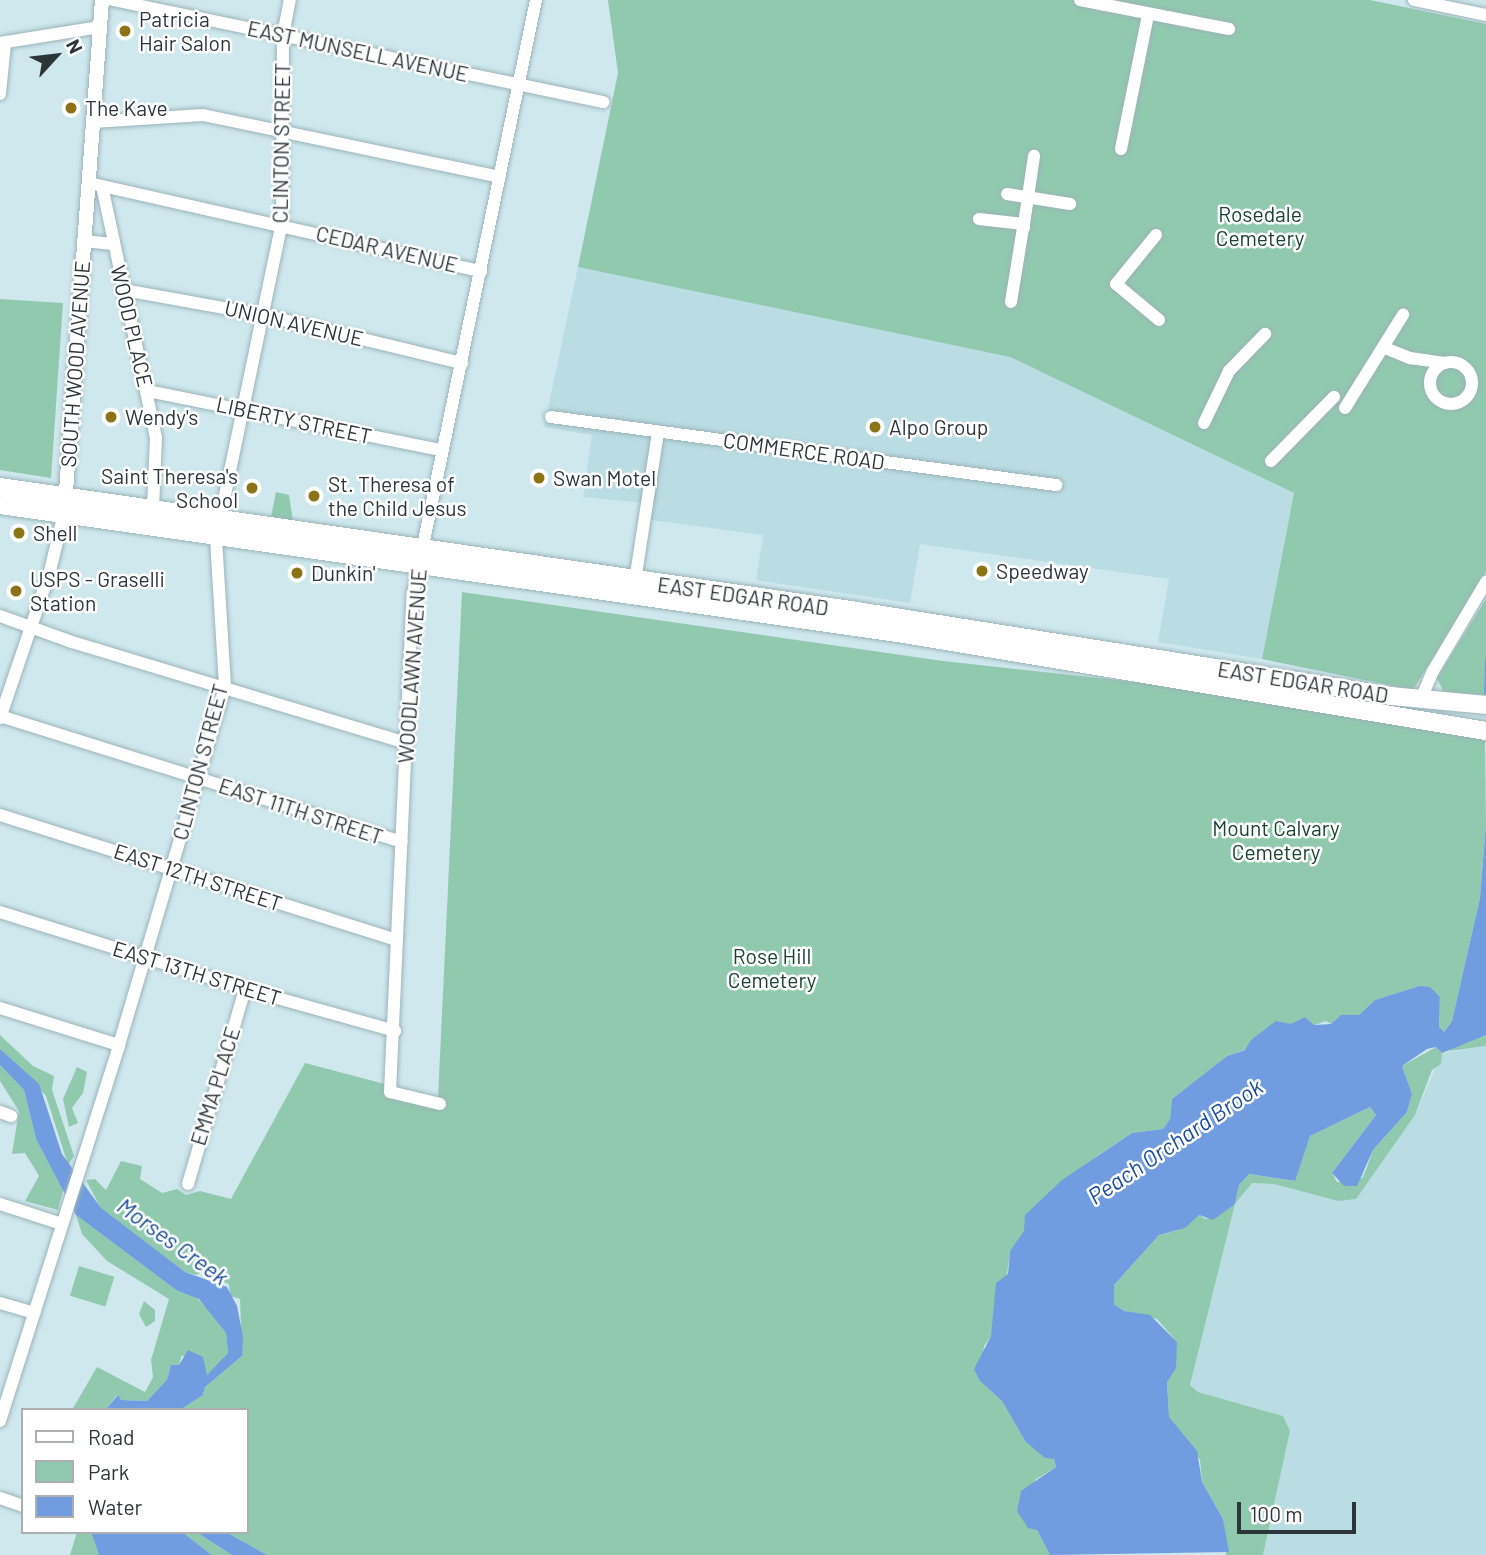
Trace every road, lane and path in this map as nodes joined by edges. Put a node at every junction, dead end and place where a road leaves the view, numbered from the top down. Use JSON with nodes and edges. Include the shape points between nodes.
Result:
{"nodes":[{"id":1,"x":102,"y":0,"type":"edge"},
{"id":2,"x":113,"y":0,"type":"edge"},
{"id":3,"x":290,"y":0,"type":"edge"},
{"id":4,"x":536,"y":0,"type":"edge"},
{"id":5,"x":1080,"y":0,"type":"edge"},
{"id":6,"x":1414,"y":0,"type":"edge"},
{"id":7,"x":1148,"y":15,"type":"junction"},
{"id":8,"x":1486,"y":15,"type":"edge"},
{"id":9,"x":100,"y":27,"type":"junction"},
{"id":10,"x":1229,"y":29,"type":"dead end"},
{"id":11,"x":283,"y":35,"type":"junction"},
{"id":12,"x":2,"y":43,"type":"edge"},
{"id":13,"x":519,"y":85,"type":"junction"},
{"id":14,"x":0,"y":94,"type":"edge"},
{"id":15,"x":604,"y":102,"type":"dead end"},
{"id":16,"x":93,"y":122,"type":"junction"},
{"id":17,"x":281,"y":131,"type":"junction"},
{"id":18,"x":1121,"y":149,"type":"dead end"},
{"id":19,"x":1034,"y":156,"type":"dead end"},
{"id":20,"x":500,"y":177,"type":"junction"},
{"id":21,"x":95,"y":185,"type":"junction"},
{"id":22,"x":1007,"y":194,"type":"dead end"},
{"id":23,"x":1028,"y":197,"type":"junction"},
{"id":24,"x":1070,"y":204,"type":"dead end"},
{"id":25,"x":979,"y":219,"type":"dead end"},
{"id":26,"x":282,"y":223,"type":"junction"},
{"id":27,"x":1023,"y":226,"type":"junction"},
{"id":28,"x":1156,"y":236,"type":"dead end"},
{"id":29,"x":84,"y":241,"type":"junction"},
{"id":30,"x":113,"y":244,"type":"junction"},
{"id":31,"x":481,"y":271,"type":"junction"},
{"id":32,"x":124,"y":290,"type":"junction"},
{"id":33,"x":1011,"y":302,"type":"dead end"},
{"id":34,"x":1403,"y":314,"type":"dead end"},
{"id":35,"x":263,"y":315,"type":"junction"},
{"id":36,"x":1159,"y":320,"type":"dead end"},
{"id":37,"x":1265,"y":334,"type":"dead end"},
{"id":38,"x":1385,"y":348,"type":"junction"},
{"id":39,"x":462,"y":363,"type":"junction"},
{"id":40,"x":1446,"y":363,"type":"dead end"},
{"id":41,"x":148,"y":391,"type":"junction"},
{"id":42,"x":1334,"y":397,"type":"dead end"},
{"id":43,"x":1345,"y":408,"type":"dead end"},
{"id":44,"x":243,"y":410,"type":"junction"},
{"id":45,"x":551,"y":417,"type":"dead end"},
{"id":46,"x":1204,"y":423,"type":"dead end"},
{"id":47,"x":658,"y":433,"type":"junction"},
{"id":48,"x":440,"y":450,"type":"junction"},
{"id":49,"x":1271,"y":461,"type":"dead end"},
{"id":50,"x":1056,"y":485,"type":"dead end"},
{"id":51,"x":0,"y":487,"type":"edge"},
{"id":52,"x":0,"y":505,"type":"edge"},
{"id":53,"x":65,"y":505,"type":"junction"},
{"id":54,"x":153,"y":509,"type":"junction"},
{"id":55,"x":218,"y":529,"type":"junction"},
{"id":56,"x":420,"y":558,"type":"junction"},
{"id":57,"x":635,"y":581,"type":"junction"},
{"id":58,"x":1486,"y":582,"type":"edge"},
{"id":59,"x":0,"y":616,"type":"edge"},
{"id":60,"x":32,"y":625,"type":"junction"},
{"id":61,"x":224,"y":688,"type":"junction"},
{"id":62,"x":1349,"y":690,"type":"junction"},
{"id":63,"x":1421,"y":699,"type":"junction"},
{"id":64,"x":1486,"y":705,"type":"edge"},
{"id":65,"x":0,"y":717,"type":"edge"},
{"id":66,"x":1486,"y":719,"type":"edge"},
{"id":67,"x":1486,"y":730,"type":"edge"},
{"id":68,"x":407,"y":743,"type":"junction"},
{"id":69,"x":198,"y":778,"type":"junction"},
{"id":70,"x":0,"y":815,"type":"edge"},
{"id":71,"x":401,"y":842,"type":"junction"},
{"id":72,"x":170,"y":869,"type":"junction"},
{"id":73,"x":0,"y":912,"type":"edge"},
{"id":74,"x":397,"y":940,"type":"junction"},
{"id":75,"x":143,"y":957,"type":"junction"},
{"id":76,"x":244,"y":989,"type":"junction"},
{"id":77,"x":0,"y":1008,"type":"edge"},
{"id":78,"x":395,"y":1031,"type":"junction"},
{"id":79,"x":119,"y":1045,"type":"junction"},
{"id":80,"x":440,"y":1104,"type":"dead end"},
{"id":81,"x":188,"y":1184,"type":"dead end"},
{"id":82,"x":0,"y":1204,"type":"edge"},
{"id":83,"x":62,"y":1224,"type":"junction"},
{"id":84,"x":0,"y":1303,"type":"edge"},
{"id":85,"x":35,"y":1313,"type":"junction"},
{"id":86,"x":3,"y":1401,"type":"edge"},
{"id":87,"x":0,"y":1421,"type":"edge"},
{"id":88,"x":0,"y":1498,"type":"edge"},
{"id":89,"x":21,"y":1505,"type":"edge"}],
"edges":[{"from":1,"to":9,"type":"main road","name":"SOUTH WOOD AVENUE"},
{"from":2,"to":11,"type":"street","name":"EAST MUNSELL AVENUE"},
{"from":3,"to":11,"type":"street","name":"CLINTON STREET"},
{"from":4,"to":13,"type":"street","name":"WOODLAWN AVENUE"},
{"from":5,"to":7,"type":"street"},
{"from":6,"to":8,"type":"street"},
{"from":7,"to":10,"type":"street"},
{"from":7,"to":18,"type":"street"},
{"from":9,"to":12,"type":"street"},
{"from":9,"to":16,"type":"main road","name":"SOUTH WOOD AVENUE"},
{"from":11,"to":13,"type":"street","name":"EAST MUNSELL AVENUE"},
{"from":11,"to":17,"type":"street","name":"CLINTON STREET"},
{"from":12,"to":14,"type":"street"},
{"from":13,"to":15,"type":"street","name":"EAST MUNSELL AVENUE"},
{"from":13,"to":20,"type":"street","name":"WOODLAWN AVENUE"},
{"from":16,"to":17,"type":"street","via":[[182,113]]},
{"from":16,"to":21,"type":"main road","name":"SOUTH WOOD AVENUE"},
{"from":17,"to":20,"type":"street"},
{"from":17,"to":26,"type":"street","name":"CLINTON STREET"},
{"from":19,"to":23,"type":"street"},
{"from":20,"to":31,"type":"street","name":"WOODLAWN AVENUE"},
{"from":21,"to":26,"type":"street","name":"CEDAR AVENUE"},
{"from":21,"to":29,"type":"main road","name":"SOUTH WOOD AVENUE"},
{"from":21,"to":30,"type":"street","name":"WOOD PLACE"},
{"from":22,"to":23,"type":"street"},
{"from":23,"to":24,"type":"street"},
{"from":23,"to":27,"type":"street"},
{"from":25,"to":27,"type":"street"},
{"from":26,"to":31,"type":"street","name":"CEDAR AVENUE"},
{"from":26,"to":35,"type":"street","name":"CLINTON STREET"},
{"from":27,"to":33,"type":"street"},
{"from":28,"to":36,"type":"street","via":[[1116,284]]},
{"from":29,"to":30,"type":"street"},
{"from":29,"to":53,"type":"main road","name":"SOUTH WOOD AVENUE"},
{"from":30,"to":32,"type":"street","name":"WOOD PLACE"},
{"from":31,"to":39,"type":"street","name":"WOODLAWN AVENUE"},
{"from":32,"to":35,"type":"street","name":"UNION AVENUE"},
{"from":32,"to":41,"type":"street","name":"WOOD PLACE"},
{"from":34,"to":38,"type":"street"},
{"from":35,"to":39,"type":"street","name":"UNION AVENUE"},
{"from":35,"to":44,"type":"street","name":"CLINTON STREET"},
{"from":37,"to":46,"type":"street","via":[[1229,371]]},
{"from":38,"to":40,"type":"street","via":[[1410,358]]},
{"from":38,"to":43,"type":"street"},
{"from":39,"to":48,"type":"street","name":"WOODLAWN AVENUE"},
{"from":41,"to":44,"type":"street","name":"LIBERTY STREET"},
{"from":41,"to":54,"type":"street","name":"WOOD PLACE","via":[[157,444]]},
{"from":42,"to":49,"type":"street"},
{"from":44,"to":48,"type":"street","name":"LIBERTY STREET"},
{"from":44,"to":55,"type":"street","name":"CLINTON STREET"},
{"from":45,"to":47,"type":"street","name":"COMMERCE ROAD"},
{"from":47,"to":50,"type":"street","name":"COMMERCE ROAD"},
{"from":47,"to":57,"type":"street"},
{"from":48,"to":56,"type":"street","name":"WOODLAWN AVENUE"},
{"from":51,"to":53,"type":"highway","name":"EAST EDGAR ROAD"},
{"from":52,"to":53,"type":"highway","name":"EAST EDGAR ROAD"},
{"from":53,"to":54,"type":"highway","name":"EAST EDGAR ROAD"},
{"from":53,"to":55,"type":"highway","name":"EAST EDGAR ROAD"},
{"from":53,"to":60,"type":"street","name":"SOUTH WOOD AVENUE"},
{"from":54,"to":55,"type":"highway","name":"EAST EDGAR ROAD"},
{"from":55,"to":56,"type":"highway","name":"EAST EDGAR ROAD"},
{"from":55,"to":56,"type":"highway","name":"EAST EDGAR ROAD","via":[[272,546],[313,552]]},
{"from":55,"to":61,"type":"street","name":"CLINTON STREET"},
{"from":56,"to":57,"type":"highway","name":"EAST EDGAR ROAD"},
{"from":56,"to":67,"type":"highway","name":"EAST EDGAR ROAD"},
{"from":56,"to":68,"type":"street","name":"WOODLAWN AVENUE","via":[[413,596]]},
{"from":57,"to":62,"type":"highway","name":"EAST EDGAR ROAD","via":[[857,611]]},
{"from":58,"to":63,"type":"street"},
{"from":59,"to":60,"type":"street"},
{"from":60,"to":61,"type":"street","via":[[72,642]]},
{"from":60,"to":65,"type":"street","name":"SOUTH WOOD AVENUE"},
{"from":61,"to":68,"type":"street"},
{"from":61,"to":69,"type":"street","name":"CLINTON STREET"},
{"from":62,"to":63,"type":"highway","name":"EAST EDGAR ROAD"},
{"from":62,"to":66,"type":"highway","via":[[1408,707]]},
{"from":63,"to":64,"type":"highway","name":"EAST EDGAR ROAD"},
{"from":65,"to":69,"type":"street","name":"EAST 11TH STREET"},
{"from":68,"to":71,"type":"street","name":"WOODLAWN AVENUE"},
{"from":69,"to":71,"type":"street","name":"EAST 11TH STREET"},
{"from":69,"to":72,"type":"street","name":"CLINTON STREET"},
{"from":70,"to":72,"type":"street","name":"EAST 12TH STREET"},
{"from":71,"to":74,"type":"street","name":"WOODLAWN AVENUE"},
{"from":72,"to":74,"type":"street","name":"EAST 12TH STREET"},
{"from":72,"to":75,"type":"street","name":"CLINTON STREET"},
{"from":73,"to":75,"type":"street","name":"EAST 13TH STREET"},
{"from":74,"to":78,"type":"street","name":"WOODLAWN AVENUE"},
{"from":75,"to":76,"type":"street","name":"EAST 13TH STREET"},
{"from":75,"to":79,"type":"street","name":"CLINTON STREET"},
{"from":76,"to":78,"type":"street","name":"EAST 13TH STREET"},
{"from":76,"to":81,"type":"street","name":"EMMA PLACE"},
{"from":77,"to":79,"type":"street"},
{"from":78,"to":80,"type":"street","name":"WOODLAWN AVENUE","via":[[390,1092]]},
{"from":79,"to":83,"type":"street","name":"CLINTON STREET"},
{"from":82,"to":83,"type":"street"},
{"from":83,"to":85,"type":"street","name":"CLINTON STREET"},
{"from":84,"to":85,"type":"street"},
{"from":85,"to":86,"type":"street","name":"CLINTON STREET"},
{"from":86,"to":87,"type":"street","name":"CLINTON STREET"},
{"from":88,"to":89,"type":"street"}]}
